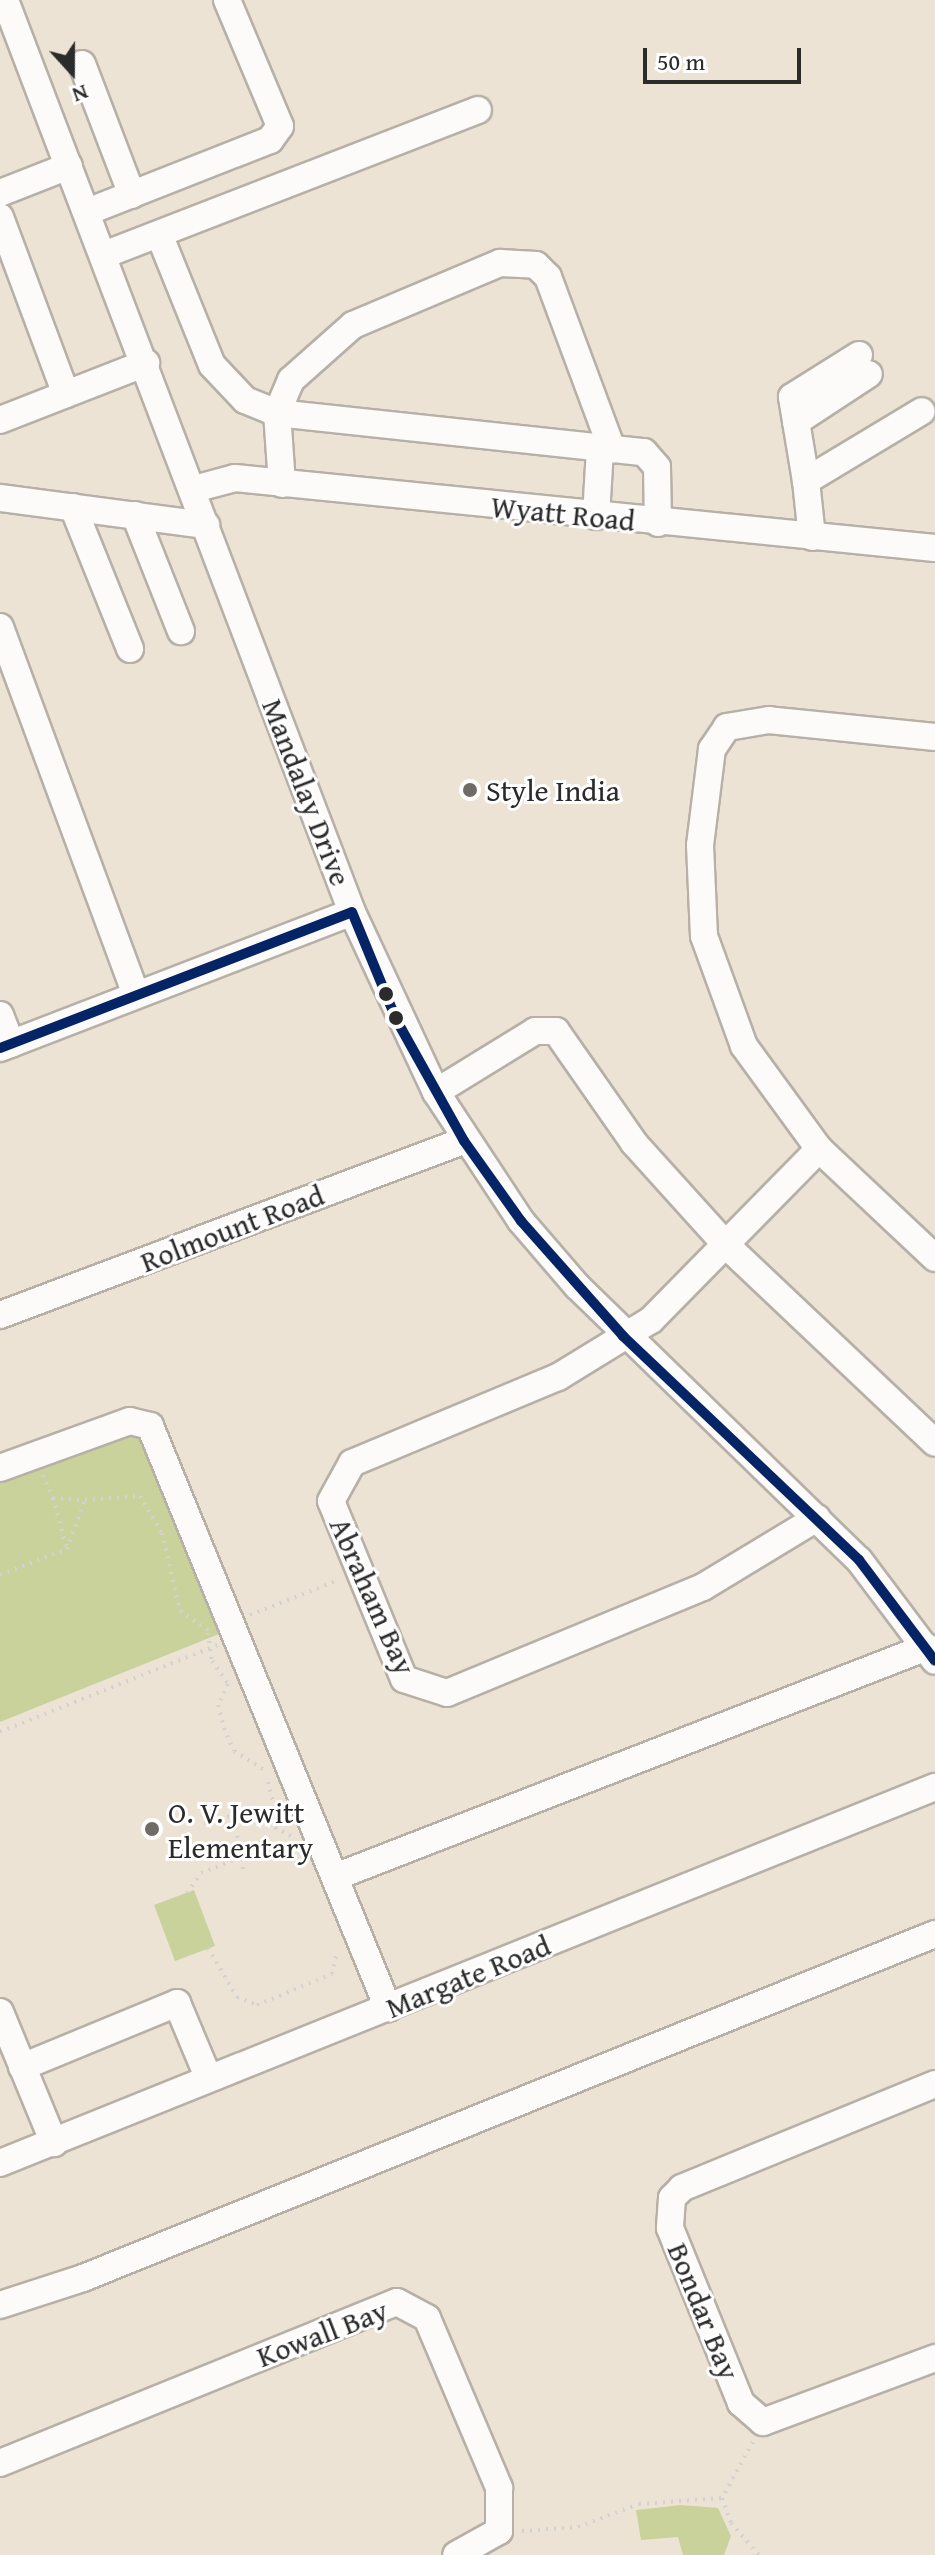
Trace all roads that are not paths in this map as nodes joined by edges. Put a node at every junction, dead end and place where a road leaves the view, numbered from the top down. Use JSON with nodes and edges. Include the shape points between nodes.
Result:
{"nodes":[{"id":1,"x":227,"y":0,"type":"edge"},
{"id":2,"x":6,"y":13,"type":"edge"},
{"id":3,"x":82,"y":64,"type":"dead end"},
{"id":4,"x":478,"y":110,"type":"dead end"},
{"id":5,"x":69,"y":166,"type":"junction"},
{"id":6,"x":0,"y":193,"type":"edge"},
{"id":7,"x":132,"y":195,"type":"junction"},
{"id":8,"x":87,"y":212,"type":"junction"},
{"id":9,"x":0,"y":217,"type":"edge"},
{"id":10,"x":159,"y":234,"type":"junction"},
{"id":11,"x":104,"y":255,"type":"junction"},
{"id":12,"x":146,"y":363,"type":"junction"},
{"id":13,"x":864,"y":364,"type":"dead end"},
{"id":14,"x":66,"y":394,"type":"junction"},
{"id":15,"x":922,"y":411,"type":"dead end"},
{"id":16,"x":277,"y":413,"type":"junction"},
{"id":17,"x":0,"y":420,"type":"edge"},
{"id":18,"x":606,"y":449,"type":"junction"},
{"id":19,"x":806,"y":481,"type":"junction"},
{"id":20,"x":282,"y":484,"type":"junction"},
{"id":21,"x":194,"y":489,"type":"junction"},
{"id":22,"x":0,"y":498,"type":"edge"},
{"id":23,"x":73,"y":507,"type":"junction"},
{"id":24,"x":135,"y":515,"type":"junction"},
{"id":25,"x":596,"y":516,"type":"junction"},
{"id":26,"x":658,"y":523,"type":"junction"},
{"id":27,"x":206,"y":525,"type":"junction"},
{"id":28,"x":812,"y":537,"type":"junction"},
{"id":29,"x":935,"y":548,"type":"edge"},
{"id":30,"x":0,"y":627,"type":"edge"},
{"id":31,"x":181,"y":631,"type":"dead end"},
{"id":32,"x":130,"y":649,"type":"dead end"},
{"id":33,"x":935,"y":737,"type":"edge"},
{"id":34,"x":352,"y":912,"type":"junction"},
{"id":35,"x":136,"y":995,"type":"junction"},
{"id":36,"x":0,"y":1015,"type":"edge"},
{"id":37,"x":5,"y":1046,"type":"edge"},
{"id":38,"x":436,"y":1092,"type":"junction"},
{"id":39,"x":464,"y":1141,"type":"junction"},
{"id":40,"x":819,"y":1149,"type":"junction"},
{"id":41,"x":727,"y":1246,"type":"junction"},
{"id":42,"x":935,"y":1258,"type":"edge"},
{"id":43,"x":0,"y":1315,"type":"edge"},
{"id":44,"x":623,"y":1336,"type":"junction"},
{"id":45,"x":935,"y":1443,"type":"edge"},
{"id":46,"x":0,"y":1468,"type":"edge"},
{"id":47,"x":817,"y":1518,"type":"junction"},
{"id":48,"x":931,"y":1654,"type":"edge"},
{"id":49,"x":935,"y":1787,"type":"edge"},
{"id":50,"x":335,"y":1877,"type":"junction"},
{"id":51,"x":935,"y":1934,"type":"edge"},
{"id":52,"x":388,"y":2008,"type":"junction"},
{"id":53,"x":0,"y":2012,"type":"edge"},
{"id":54,"x":22,"y":2067,"type":"junction"},
{"id":55,"x":209,"y":2079,"type":"junction"},
{"id":56,"x":935,"y":2084,"type":"edge"},
{"id":57,"x":54,"y":2143,"type":"junction"},
{"id":58,"x":0,"y":2163,"type":"edge"},
{"id":59,"x":0,"y":2305,"type":"edge"},
{"id":60,"x":935,"y":2358,"type":"edge"},
{"id":61,"x":0,"y":2463,"type":"edge"},
{"id":62,"x":456,"y":2555,"type":"edge"}],
"edges":[{"from":1,"to":7,"type":"street","via":[[280,126],[270,140]]},
{"from":2,"to":5,"type":"street","name":"Mandalay Drive"},
{"from":3,"to":7,"type":"street"},
{"from":4,"to":10,"type":"street"},
{"from":5,"to":6,"type":"street"},
{"from":5,"to":8,"type":"street","name":"Mandalay Drive"},
{"from":7,"to":8,"type":"street"},
{"from":8,"to":11,"type":"street","name":"Mandalay Drive"},
{"from":9,"to":14,"type":"street"},
{"from":10,"to":11,"type":"street"},
{"from":10,"to":16,"type":"street","via":[[212,365],[245,400]]},
{"from":11,"to":12,"type":"street","name":"Mandalay Drive"},
{"from":12,"to":14,"type":"street"},
{"from":12,"to":21,"type":"street","name":"Mandalay Drive"},
{"from":13,"to":19,"type":"street","via":[[792,397]]},
{"from":14,"to":17,"type":"street"},
{"from":15,"to":19,"type":"street"},
{"from":16,"to":18,"type":"street"},
{"from":16,"to":18,"type":"street","via":[[291,380],[353,325],[500,263],[523,262],[548,277]]},
{"from":16,"to":20,"type":"street"},
{"from":18,"to":25,"type":"street"},
{"from":18,"to":26,"type":"street","via":[[644,452],[657,467]]},
{"from":19,"to":28,"type":"street"},
{"from":20,"to":21,"type":"street","name":"Wyatt Road","via":[[235,478]]},
{"from":20,"to":25,"type":"street","name":"Wyatt Road"},
{"from":21,"to":27,"type":"street","name":"Mandalay Drive"},
{"from":22,"to":23,"type":"street"},
{"from":23,"to":24,"type":"street"},
{"from":23,"to":32,"type":"street"},
{"from":24,"to":27,"type":"street"},
{"from":24,"to":31,"type":"street"},
{"from":25,"to":26,"type":"street","name":"Wyatt Road"},
{"from":26,"to":28,"type":"street","name":"Wyatt Road"},
{"from":27,"to":34,"type":"street","name":"Mandalay Drive"},
{"from":28,"to":29,"type":"street","name":"Wyatt Road"},
{"from":30,"to":35,"type":"street"},
{"from":33,"to":40,"type":"street","via":[[743,721],[727,727],[712,749],[700,845],[704,936],[744,1046]]},
{"from":34,"to":35,"type":"street"},
{"from":34,"to":38,"type":"street","name":"Mandalay Drive"},
{"from":35,"to":37,"type":"street"},
{"from":36,"to":37,"type":"street"},
{"from":38,"to":39,"type":"street","name":"Mandalay Drive"},
{"from":38,"to":41,"type":"street","via":[[535,1031],[556,1031],[634,1143]]},
{"from":39,"to":43,"type":"street","name":"Rolmount Road"},
{"from":39,"to":44,"type":"street","name":"Mandalay Drive","via":[[521,1221]]},
{"from":40,"to":41,"type":"street"},
{"from":40,"to":42,"type":"street"},
{"from":41,"to":44,"type":"street","via":[[651,1320]]},
{"from":41,"to":45,"type":"street"},
{"from":44,"to":47,"type":"street","name":"Mandalay Drive"},
{"from":44,"to":47,"type":"street","name":"Abraham Bay","via":[[558,1377],[352,1463],[331,1501],[404,1679],[447,1693],[703,1587]]},
{"from":46,"to":50,"type":"street","via":[[130,1421],[150,1426],[225,1630]]},
{"from":47,"to":48,"type":"street","name":"Mandalay Drive","via":[[892,1596]]},
{"from":48,"to":50,"type":"street"},
{"from":49,"to":52,"type":"street","name":"Margate Road"},
{"from":50,"to":52,"type":"street"},
{"from":51,"to":59,"type":"street","via":[[83,2278]]},
{"from":52,"to":55,"type":"street","name":"Margate Road"},
{"from":53,"to":54,"type":"street"},
{"from":54,"to":55,"type":"street","via":[[177,2003]]},
{"from":54,"to":57,"type":"street"},
{"from":55,"to":57,"type":"street","name":"Margate Road"},
{"from":56,"to":60,"type":"street","name":"Bondar Bay","via":[[672,2198],[670,2228],[741,2403],[763,2422]]},
{"from":57,"to":58,"type":"street","name":"Margate Road"},
{"from":61,"to":62,"type":"street","name":"Kowall Bay","via":[[397,2302],[427,2318],[443,2346],[499,2488],[499,2531]]}]}
